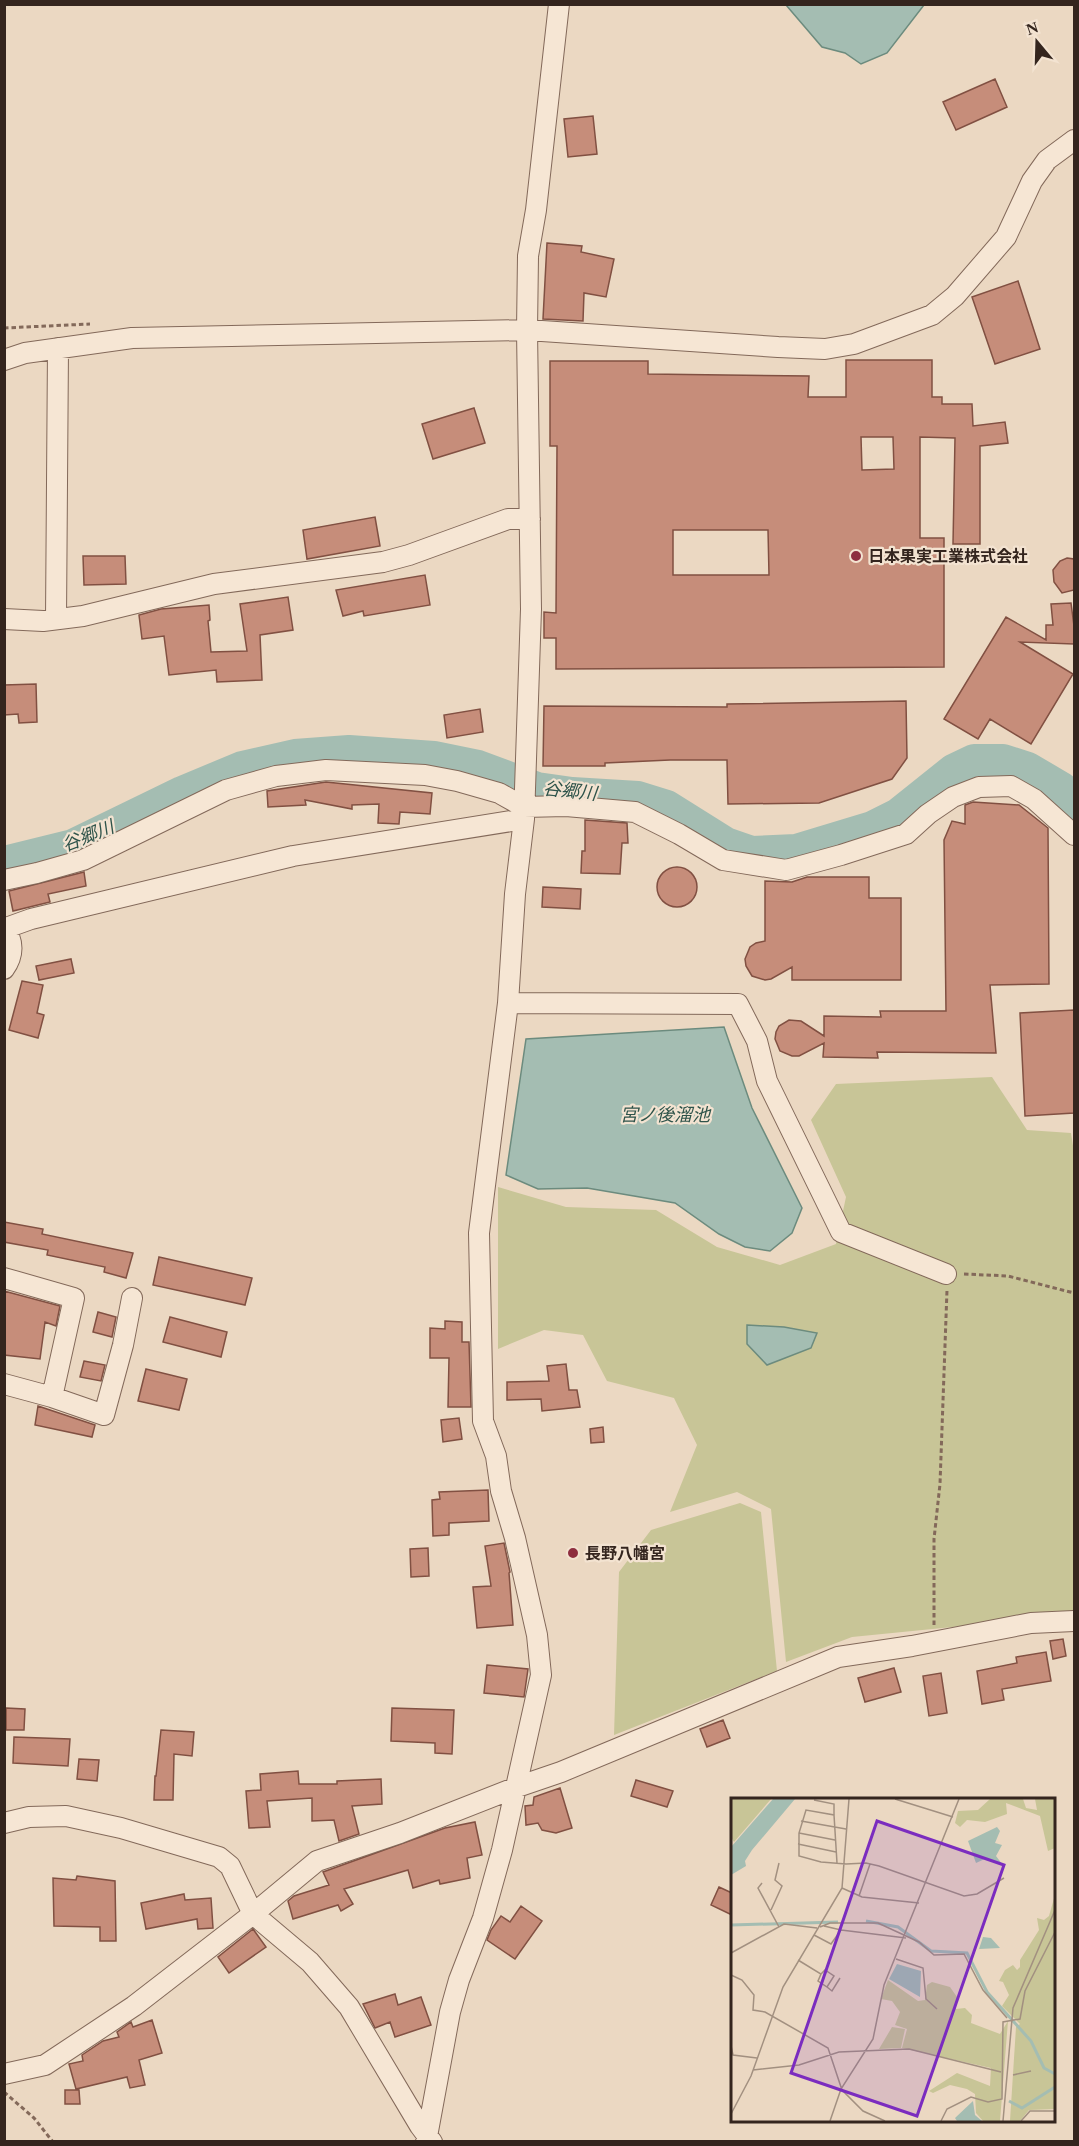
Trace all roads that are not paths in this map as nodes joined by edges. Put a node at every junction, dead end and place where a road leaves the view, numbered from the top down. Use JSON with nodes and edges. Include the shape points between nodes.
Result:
{"nodes":[{"id":1,"x":559,"y":4,"type":"edge"},
{"id":2,"x":1074,"y":140,"type":"edge"},
{"id":3,"x":527,"y":330,"type":"junction"},
{"id":4,"x":58,"y":348,"type":"junction"},
{"id":5,"x":4,"y":360,"type":"edge"},
{"id":6,"x":530,"y":519,"type":"junction"},
{"id":7,"x":4,"y":619,"type":"edge"},
{"id":8,"x":56,"y":619,"type":"junction"},
{"id":9,"x":524,"y":808,"type":"junction"},
{"id":10,"x":1074,"y":835,"type":"edge"},
{"id":11,"x":4,"y":880,"type":"edge"},
{"id":12,"x":5,"y":928,"type":"edge"},
{"id":13,"x":4,"y":969,"type":"edge"},
{"id":14,"x":508,"y":1003,"type":"junction"},
{"id":15,"x":946,"y":1274,"type":"road end"},
{"id":16,"x":4,"y":1278,"type":"edge"},
{"id":17,"x":132,"y":1298,"type":"dead end"},
{"id":18,"x":4,"y":1383,"type":"edge"},
{"id":19,"x":52,"y":1397,"type":"junction"},
{"id":20,"x":1074,"y":1621,"type":"edge"},
{"id":21,"x":517,"y":1787,"type":"junction"},
{"id":22,"x":4,"y":1823,"type":"edge"},
{"id":23,"x":253,"y":1914,"type":"junction"},
{"id":24,"x":4,"y":2074,"type":"edge"},
{"id":25,"x":428,"y":2140,"type":"edge"}],
"edges":[{"from":1,"to":3,"type":"street","via":[[528,256]]},
{"from":2,"to":3,"type":"street","via":[[1047,160],[1032,181],[1006,237],[956,296],[932,315],[854,344],[825,349],[778,347]]},
{"from":3,"to":4,"type":"street","via":[[132,338]]},
{"from":3,"to":6,"type":"street"},
{"from":4,"to":5,"type":"street"},
{"from":4,"to":8,"type":"street"},
{"from":6,"to":8,"type":"street","via":[[508,519],[383,561],[214,584]]},
{"from":6,"to":9,"type":"street"},
{"from":7,"to":8,"type":"street"},
{"from":9,"to":10,"type":"street","via":[[566,806],[635,812],[723,860],[786,870],[906,834],[953,797],[979,787],[1011,786],[1034,799]]},
{"from":9,"to":11,"type":"street","via":[[499,793],[425,775],[326,770],[276,776],[226,790],[83,860]]},
{"from":9,"to":12,"type":"street","via":[[293,856]]},
{"from":9,"to":14,"type":"street"},
{"from":12,"to":13,"type":"street","via":[[13,951]]},
{"from":14,"to":15,"type":"street","via":[[738,1004],[757,1041],[767,1081],[842,1232]]},
{"from":14,"to":21,"type":"street","via":[[479,1233],[483,1421],[496,1456],[501,1491],[515,1538],[537,1635],[541,1675]]},
{"from":16,"to":19,"type":"street","via":[[74,1298]]},
{"from":17,"to":19,"type":"street","via":[[104,1415]]},
{"from":18,"to":19,"type":"street"},
{"from":20,"to":21,"type":"street","via":[[1031,1623],[838,1657],[646,1738]]},
{"from":21,"to":23,"type":"street","via":[[317,1861]]},
{"from":21,"to":25,"type":"street","via":[[483,1918],[450,2012]]},
{"from":22,"to":23,"type":"street","via":[[29,1817],[66,1816],[219,1857],[230,1866]]},
{"from":23,"to":24,"type":"street","via":[[134,2006],[45,2066]]},
{"from":23,"to":25,"type":"street","via":[[310,1962],[349,2007]]}]}
